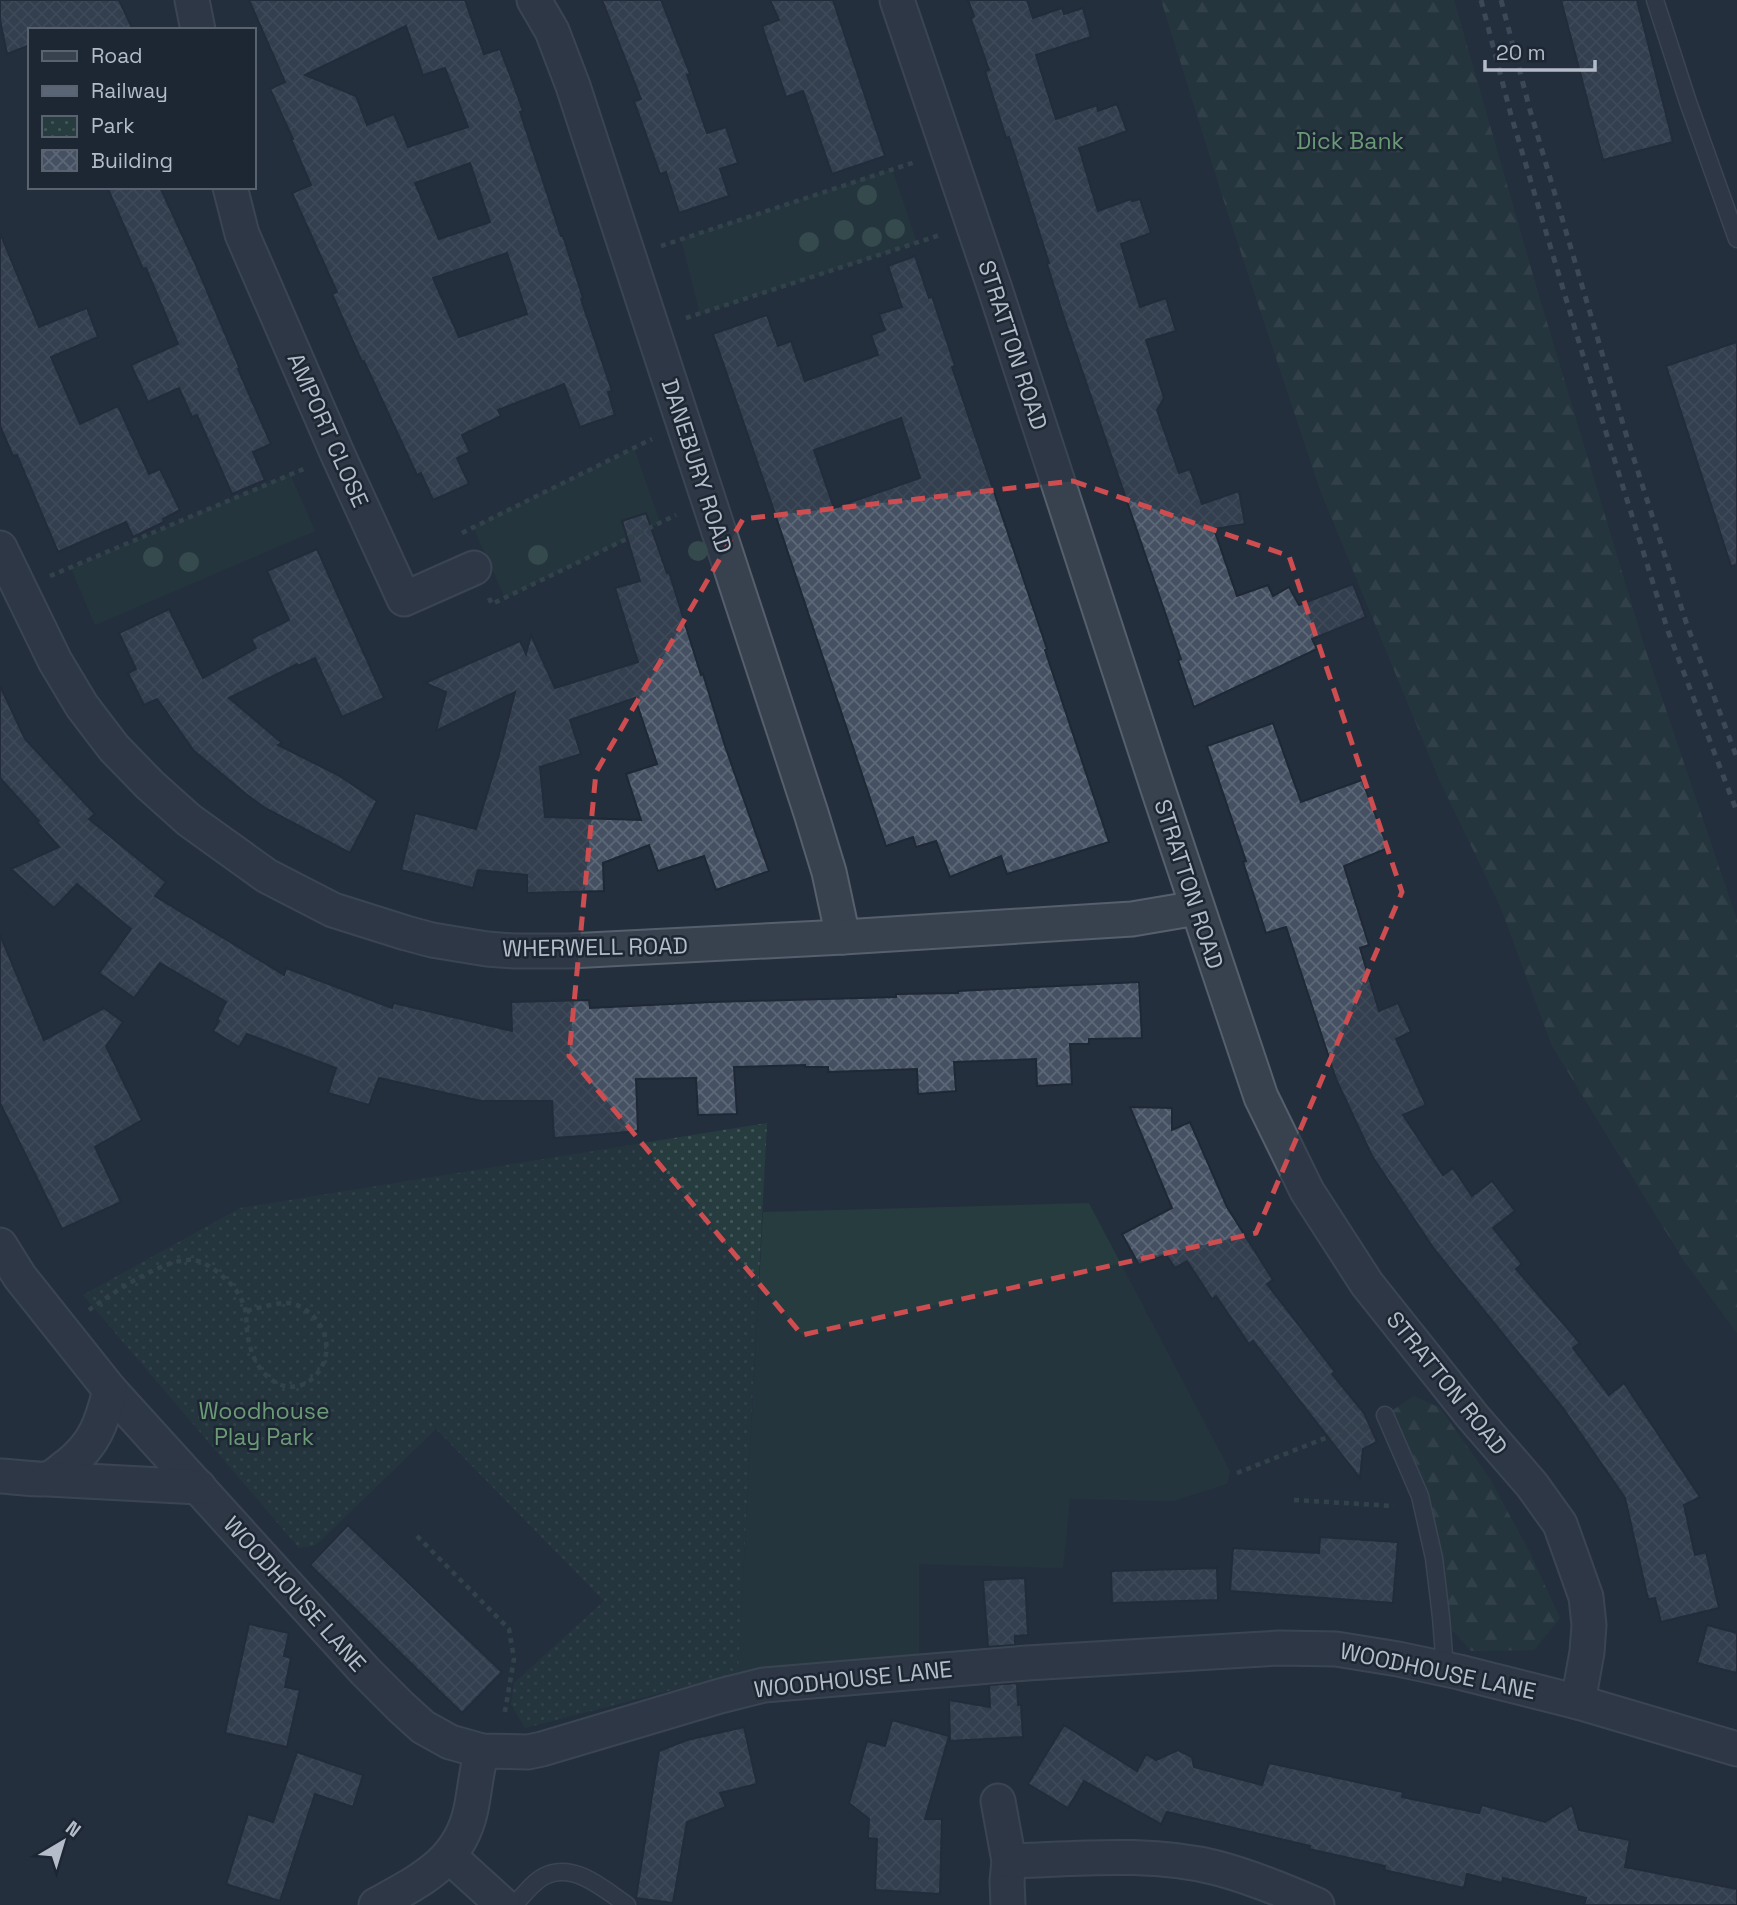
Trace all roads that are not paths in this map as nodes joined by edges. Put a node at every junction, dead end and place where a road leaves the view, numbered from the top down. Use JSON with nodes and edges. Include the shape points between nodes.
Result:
{"nodes":[{"id":1,"x":192,"y":0,"type":"edge"},
{"id":2,"x":534,"y":0,"type":"edge"},
{"id":3,"x":897,"y":0,"type":"edge"},
{"id":4,"x":1655,"y":0,"type":"edge"},
{"id":5,"x":198,"y":28,"type":"edge"},
{"id":6,"x":231,"y":189,"type":"edge"},
{"id":7,"x":1737,"y":239,"type":"edge"},
{"id":8,"x":0,"y":548,"type":"edge"},
{"id":9,"x":474,"y":568,"type":"road end"},
{"id":10,"x":1197,"y":908,"type":"junction"},
{"id":11,"x":843,"y":937,"type":"junction"},
{"id":12,"x":0,"y":1245,"type":"edge"},
{"id":13,"x":110,"y":1390,"type":"junction"},
{"id":14,"x":1385,"y":1415,"type":"road end"},
{"id":15,"x":0,"y":1476,"type":"edge"},
{"id":16,"x":48,"y":1479,"type":"junction"},
{"id":17,"x":200,"y":1488,"type":"junction"},
{"id":18,"x":1443,"y":1668,"type":"junction"},
{"id":19,"x":1578,"y":1702,"type":"junction"},
{"id":20,"x":1737,"y":1749,"type":"edge"},
{"id":21,"x":490,"y":1752,"type":"junction"},
{"id":22,"x":998,"y":1801,"type":"dead end"},
{"id":23,"x":449,"y":1856,"type":"junction"},
{"id":24,"x":1009,"y":1861,"type":"junction"},
{"id":25,"x":376,"y":1905,"type":"edge"},
{"id":26,"x":503,"y":1905,"type":"edge"},
{"id":27,"x":514,"y":1905,"type":"edge"},
{"id":28,"x":627,"y":1905,"type":"edge"},
{"id":29,"x":1008,"y":1905,"type":"edge"},
{"id":30,"x":1317,"y":1905,"type":"edge"}],
"edges":[{"from":1,"to":5,"type":"street"},
{"from":2,"to":11,"type":"street","name":"DANEBURY ROAD","via":[[552,31],[573,86],[827,862]]},
{"from":3,"to":10,"type":"street","name":"STRATTON ROAD"},
{"from":4,"to":7,"type":"lane"},
{"from":6,"to":9,"type":"street","name":"AMPORT CLOSE","via":[[243,234],[404,599]]},
{"from":8,"to":11,"type":"street","name":"WHERWELL ROAD","via":[[55,661],[114,748],[189,820],[228,849],[267,876],[333,910],[432,940],[514,951]]},
{"from":10,"to":11,"type":"street","name":"WHERWELL ROAD","via":[[1132,919]]},
{"from":10,"to":19,"type":"street","name":"STRATTON ROAD","via":[[1261,1097],[1307,1191],[1367,1284],[1560,1524],[1586,1597],[1589,1625]]},
{"from":12,"to":13,"type":"street","name":"WOODHOUSE LANE"},
{"from":13,"to":16,"type":"street","via":[[92,1441]]},
{"from":13,"to":17,"type":"street","name":"WOODHOUSE LANE"},
{"from":14,"to":18,"type":"lane","via":[[1420,1496],[1435,1570]]},
{"from":15,"to":16,"type":"street"},
{"from":16,"to":17,"type":"street"},
{"from":17,"to":21,"type":"street","name":"WOODHOUSE LANE","via":[[401,1707],[436,1736]]},
{"from":18,"to":19,"type":"street","name":"WOODHOUSE LANE"},
{"from":18,"to":21,"type":"street","name":"WOODHOUSE LANE","via":[[1336,1649],[1279,1648],[764,1685],[542,1749]]},
{"from":19,"to":20,"type":"street","name":"WOODHOUSE LANE"},
{"from":21,"to":23,"type":"street","via":[[475,1773],[467,1823]]},
{"from":22,"to":24,"type":"street"},
{"from":23,"to":25,"type":"street","via":[[433,1872]]},
{"from":23,"to":26,"type":"street"},
{"from":24,"to":29,"type":"street"},
{"from":24,"to":30,"type":"street","via":[[1168,1860],[1216,1868]]},
{"from":27,"to":28,"type":"lane","via":[[537,1882],[558,1873],[577,1874]]}]}
